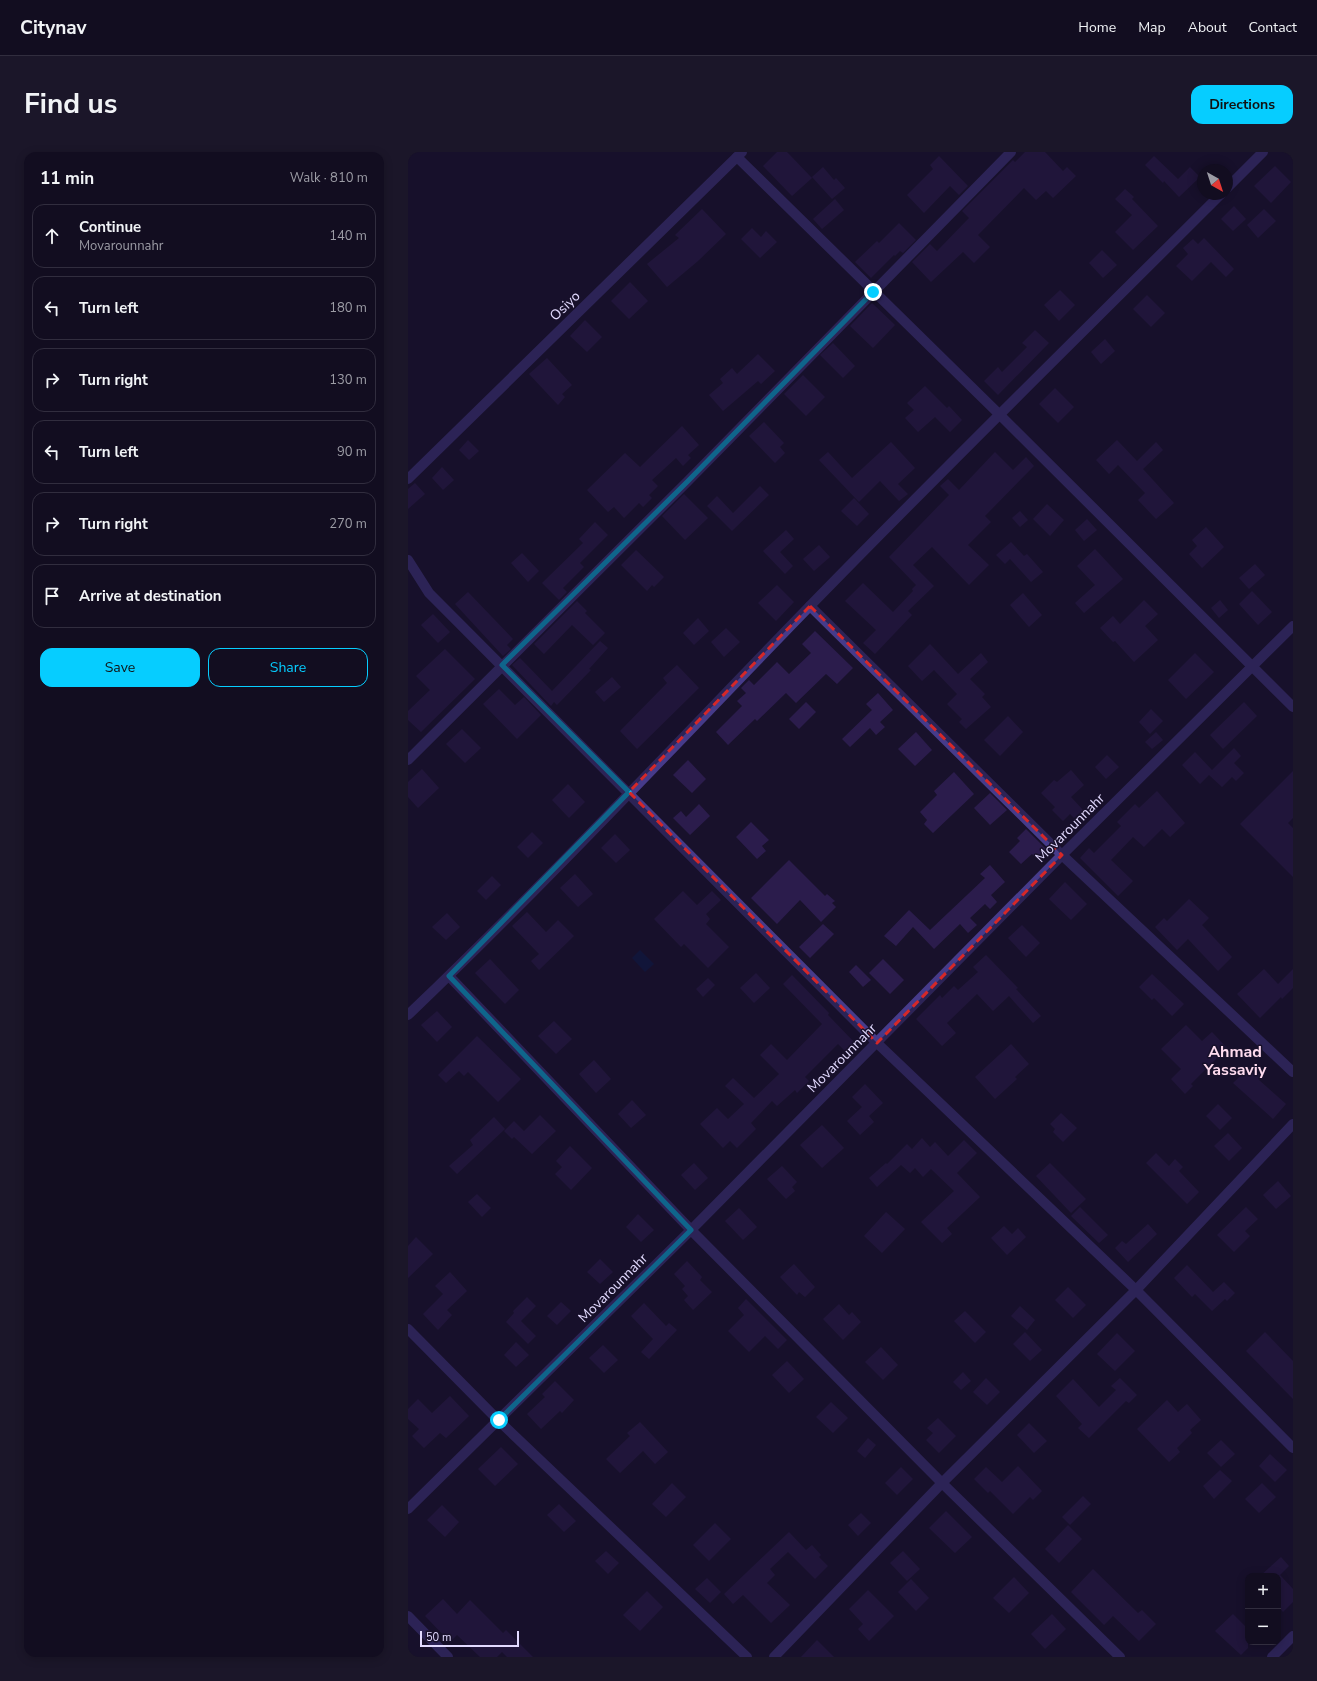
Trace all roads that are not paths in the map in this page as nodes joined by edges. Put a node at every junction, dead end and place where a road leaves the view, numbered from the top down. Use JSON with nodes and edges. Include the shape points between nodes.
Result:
{"nodes":[{"id":1,"x":1011,"y":152,"type":"edge"},
{"id":2,"x":1263,"y":152,"type":"edge"},
{"id":3,"x":740,"y":155,"type":"edge"},
{"id":4,"x":1233,"y":182,"type":"edge"},
{"id":5,"x":1215,"y":200,"type":"edge"},
{"id":6,"x":873,"y":292,"type":"junction"},
{"id":7,"x":1000,"y":415,"type":"junction"},
{"id":8,"x":408,"y":479,"type":"edge"},
{"id":9,"x":408,"y":560,"type":"edge"},
{"id":10,"x":810,"y":606,"type":"junction"},
{"id":11,"x":1293,"y":626,"type":"edge"},
{"id":12,"x":502,"y":665,"type":"junction"},
{"id":13,"x":1252,"y":667,"type":"junction"},
{"id":14,"x":1293,"y":707,"type":"edge"},
{"id":15,"x":408,"y":760,"type":"edge"},
{"id":16,"x":629,"y":792,"type":"junction"},
{"id":17,"x":1062,"y":855,"type":"junction"},
{"id":18,"x":449,"y":976,"type":"junction"},
{"id":19,"x":408,"y":1015,"type":"edge"},
{"id":20,"x":877,"y":1043,"type":"junction"},
{"id":21,"x":1293,"y":1072,"type":"edge"},
{"id":22,"x":1293,"y":1124,"type":"edge"},
{"id":23,"x":691,"y":1230,"type":"junction"},
{"id":24,"x":1136,"y":1290,"type":"junction"},
{"id":25,"x":408,"y":1329,"type":"edge"},
{"id":26,"x":499,"y":1420,"type":"junction"},
{"id":27,"x":1293,"y":1448,"type":"edge"},
{"id":28,"x":942,"y":1483,"type":"junction"},
{"id":29,"x":408,"y":1509,"type":"edge"},
{"id":30,"x":408,"y":1616,"type":"edge"},
{"id":31,"x":1293,"y":1636,"type":"edge"},
{"id":32,"x":448,"y":1657,"type":"edge"},
{"id":33,"x":747,"y":1657,"type":"edge"},
{"id":34,"x":774,"y":1657,"type":"edge"},
{"id":35,"x":1120,"y":1657,"type":"edge"},
{"id":36,"x":1272,"y":1657,"type":"edge"}],
"edges":[{"from":1,"to":6,"type":"street"},
{"from":2,"to":4,"type":"street"},
{"from":3,"to":6,"type":"street"},
{"from":3,"to":8,"type":"street","name":"Osiyo"},
{"from":5,"to":7,"type":"street"},
{"from":6,"to":7,"type":"street"},
{"from":6,"to":12,"type":"street","via":[[687,482]]},
{"from":7,"to":10,"type":"street"},
{"from":7,"to":13,"type":"street"},
{"from":9,"to":12,"type":"street","via":[[429,593]]},
{"from":10,"to":16,"type":"street"},
{"from":10,"to":17,"type":"street"},
{"from":11,"to":13,"type":"street","name":"Movarounnahr"},
{"from":12,"to":15,"type":"street"},
{"from":12,"to":16,"type":"street"},
{"from":13,"to":14,"type":"street"},
{"from":13,"to":17,"type":"street","name":"Movarounnahr"},
{"from":16,"to":18,"type":"street"},
{"from":16,"to":20,"type":"street"},
{"from":17,"to":20,"type":"street","name":"Movarounnahr"},
{"from":17,"to":21,"type":"street"},
{"from":18,"to":19,"type":"street"},
{"from":18,"to":23,"type":"street"},
{"from":20,"to":23,"type":"street","name":"Movarounnahr"},
{"from":20,"to":24,"type":"street"},
{"from":22,"to":24,"type":"street"},
{"from":23,"to":26,"type":"street","name":"Movarounnahr"},
{"from":23,"to":28,"type":"street"},
{"from":24,"to":27,"type":"street"},
{"from":24,"to":28,"type":"street"},
{"from":25,"to":26,"type":"street"},
{"from":26,"to":29,"type":"street","name":"Movarounnahr"},
{"from":26,"to":33,"type":"street"},
{"from":28,"to":34,"type":"street"},
{"from":28,"to":35,"type":"street"},
{"from":30,"to":32,"type":"street"},
{"from":31,"to":36,"type":"street"}]}
